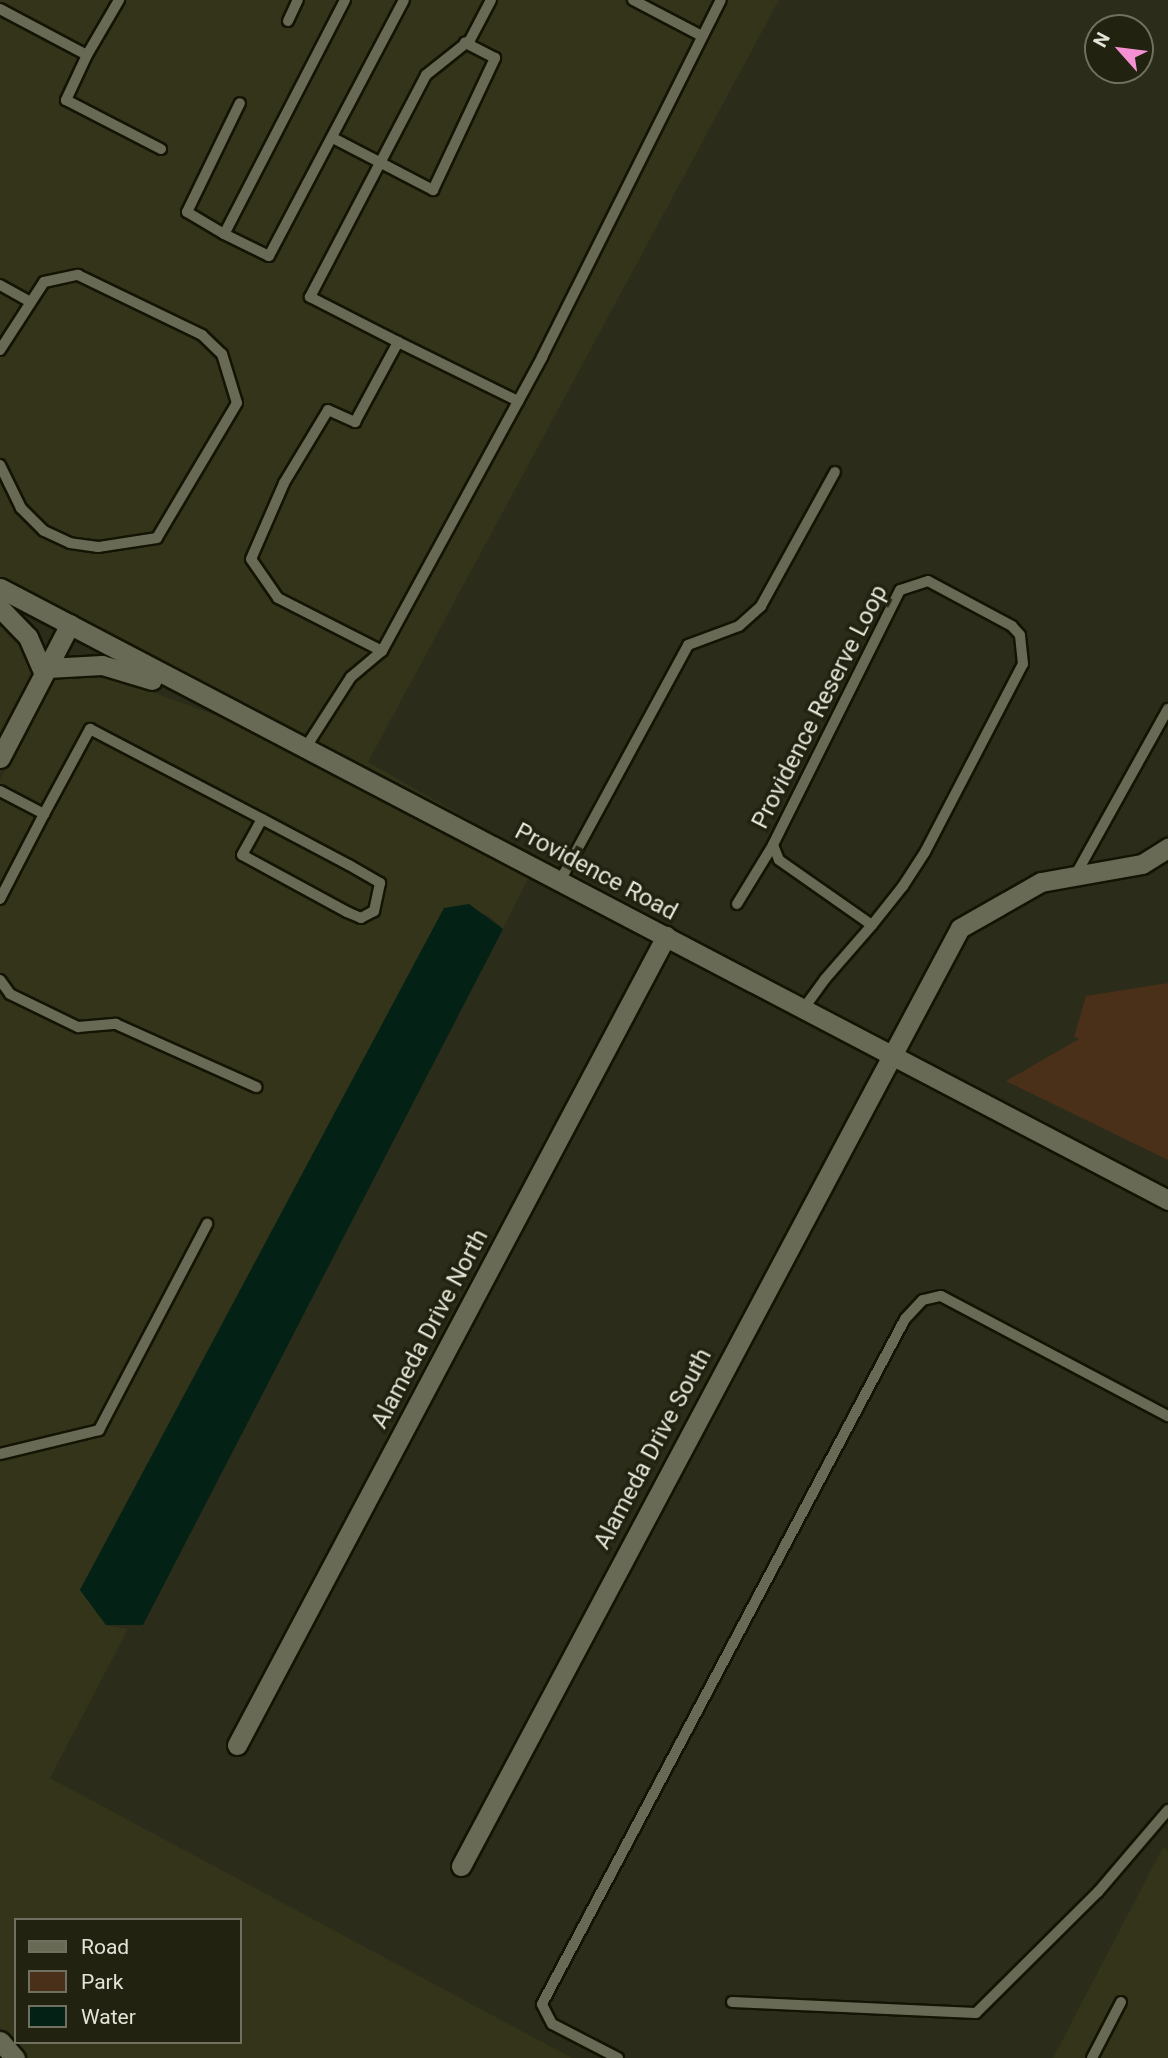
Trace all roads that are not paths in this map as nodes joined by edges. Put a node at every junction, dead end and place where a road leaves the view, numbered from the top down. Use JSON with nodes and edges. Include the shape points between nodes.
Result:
{"nodes":[{"id":1,"x":119,"y":0,"type":"edge"},
{"id":2,"x":298,"y":0,"type":"edge"},
{"id":3,"x":345,"y":0,"type":"edge"},
{"id":4,"x":404,"y":0,"type":"edge"},
{"id":5,"x":491,"y":0,"type":"edge"},
{"id":6,"x":633,"y":0,"type":"edge"},
{"id":7,"x":721,"y":0,"type":"edge"},
{"id":8,"x":0,"y":9,"type":"edge"},
{"id":9,"x":288,"y":21,"type":"dead end"},
{"id":10,"x":702,"y":36,"type":"junction"},
{"id":11,"x":465,"y":43,"type":"junction"},
{"id":12,"x":87,"y":55,"type":"junction"},
{"id":13,"x":240,"y":103,"type":"dead end"},
{"id":14,"x":334,"y":138,"type":"junction"},
{"id":15,"x":161,"y":149,"type":"dead end"},
{"id":16,"x":379,"y":161,"type":"junction"},
{"id":17,"x":224,"y":234,"type":"junction"},
{"id":18,"x":0,"y":285,"type":"edge"},
{"id":19,"x":27,"y":300,"type":"junction"},
{"id":20,"x":398,"y":342,"type":"junction"},
{"id":21,"x":0,"y":350,"type":"edge"},
{"id":22,"x":518,"y":401,"type":"junction"},
{"id":23,"x":0,"y":465,"type":"edge"},
{"id":24,"x":835,"y":472,"type":"dead end"},
{"id":25,"x":0,"y":588,"type":"edge"},
{"id":26,"x":0,"y":608,"type":"edge"},
{"id":27,"x":69,"y":624,"type":"junction"},
{"id":28,"x":382,"y":651,"type":"junction"},
{"id":29,"x":45,"y":671,"type":"junction"},
{"id":30,"x":1166,"y":708,"type":"edge"},
{"id":31,"x":228,"y":710,"type":"junction"},
{"id":32,"x":306,"y":747,"type":"junction"},
{"id":33,"x":0,"y":758,"type":"edge"},
{"id":34,"x":0,"y":791,"type":"edge"},
{"id":35,"x":44,"y":814,"type":"junction"},
{"id":36,"x":262,"y":819,"type":"junction"},
{"id":37,"x":773,"y":845,"type":"junction"},
{"id":38,"x":1168,"y":848,"type":"edge"},
{"id":39,"x":1076,"y":874,"type":"junction"},
{"id":40,"x":560,"y":881,"type":"junction"},
{"id":41,"x":0,"y":899,"type":"edge"},
{"id":42,"x":737,"y":904,"type":"dead end"},
{"id":43,"x":872,"y":925,"type":"junction"},
{"id":44,"x":666,"y":936,"type":"junction"},
{"id":45,"x":0,"y":980,"type":"edge"},
{"id":46,"x":804,"y":1008,"type":"junction"},
{"id":47,"x":892,"y":1056,"type":"junction"},
{"id":48,"x":256,"y":1087,"type":"dead end"},
{"id":49,"x":1168,"y":1200,"type":"edge"},
{"id":50,"x":207,"y":1224,"type":"dead end"},
{"id":51,"x":1168,"y":1416,"type":"edge"},
{"id":52,"x":0,"y":1454,"type":"edge"},
{"id":53,"x":237,"y":1745,"type":"dead end"},
{"id":54,"x":1168,"y":1811,"type":"edge"},
{"id":55,"x":461,"y":1866,"type":"dead end"},
{"id":56,"x":732,"y":2002,"type":"dead end"},
{"id":57,"x":1121,"y":2002,"type":"dead end"},
{"id":58,"x":0,"y":2041,"type":"edge"},
{"id":59,"x":15,"y":2058,"type":"edge"},
{"id":60,"x":618,"y":2058,"type":"edge"},
{"id":61,"x":1091,"y":2058,"type":"edge"}],
"edges":[{"from":1,"to":12,"type":"lane"},
{"from":2,"to":9,"type":"lane"},
{"from":3,"to":17,"type":"lane"},
{"from":4,"to":14,"type":"lane"},
{"from":5,"to":11,"type":"lane"},
{"from":6,"to":10,"type":"lane"},
{"from":7,"to":10,"type":"lane"},
{"from":8,"to":12,"type":"lane"},
{"from":10,"to":22,"type":"lane"},
{"from":11,"to":16,"type":"lane","via":[[426,75]]},
{"from":11,"to":16,"type":"lane","via":[[495,58],[433,190]]},
{"from":12,"to":15,"type":"lane","via":[[66,100]]},
{"from":13,"to":17,"type":"lane","via":[[187,212]]},
{"from":14,"to":16,"type":"lane"},
{"from":14,"to":17,"type":"lane","via":[[269,256]]},
{"from":16,"to":20,"type":"lane","via":[[310,297]]},
{"from":18,"to":19,"type":"lane"},
{"from":19,"to":21,"type":"lane"},
{"from":19,"to":23,"type":"lane","via":[[44,282],[78,275],[202,335],[222,354],[237,402],[157,537],[98,547],[61,539],[21,508]]},
{"from":20,"to":22,"type":"lane"},
{"from":20,"to":28,"type":"lane","via":[[355,422],[328,410],[284,483],[251,559],[278,598]]},
{"from":22,"to":28,"type":"lane"},
{"from":24,"to":40,"type":"lane","via":[[761,606],[739,626],[688,645]]},
{"from":25,"to":27,"type":"street","name":"Providence Road"},
{"from":26,"to":29,"type":"street","via":[[28,637]]},
{"from":27,"to":29,"type":"street"},
{"from":27,"to":31,"type":"street","name":"Providence Road"},
{"from":28,"to":32,"type":"lane","via":[[351,677]]},
{"from":29,"to":31,"type":"street","via":[[102,665]]},
{"from":29,"to":33,"type":"street"},
{"from":30,"to":39,"type":"lane"},
{"from":31,"to":32,"type":"street","name":"Providence Road"},
{"from":32,"to":40,"type":"street","name":"Providence Road"},
{"from":34,"to":35,"type":"lane"},
{"from":35,"to":36,"type":"lane","via":[[90,729]]},
{"from":35,"to":41,"type":"lane"},
{"from":36,"to":36,"type":"lane","via":[[380,883],[374,911],[361,918],[242,855]]},
{"from":37,"to":42,"type":"lane"},
{"from":37,"to":43,"type":"lane","name":"Providence Reserve Loop","via":[[779,860]]},
{"from":37,"to":43,"type":"lane","name":"Providence Reserve Loop","via":[[907,583],[928,581],[1012,626],[1020,635],[1023,664],[925,852]]},
{"from":38,"to":39,"type":"street","name":"Alameda Drive South","via":[[1142,864]]},
{"from":39,"to":47,"type":"street","name":"Alameda Drive South","via":[[1041,882],[960,929]]},
{"from":40,"to":44,"type":"street","name":"Providence Road"},
{"from":43,"to":46,"type":"lane"},
{"from":44,"to":46,"type":"street","name":"Providence Road"},
{"from":44,"to":53,"type":"street","name":"Alameda Drive North"},
{"from":45,"to":48,"type":"lane","via":[[10,994],[78,1027],[116,1024]]},
{"from":46,"to":47,"type":"street","name":"Providence Road"},
{"from":47,"to":49,"type":"street","name":"Providence Road"},
{"from":47,"to":55,"type":"street","name":"Alameda Drive South"},
{"from":50,"to":52,"type":"lane","via":[[99,1430]]},
{"from":51,"to":60,"type":"lane","via":[[941,1296],[923,1300],[905,1319],[542,2004],[552,2024]]},
{"from":54,"to":56,"type":"lane","via":[[1098,1892],[976,2013]]},
{"from":57,"to":61,"type":"lane"},
{"from":58,"to":59,"type":"street"}]}
